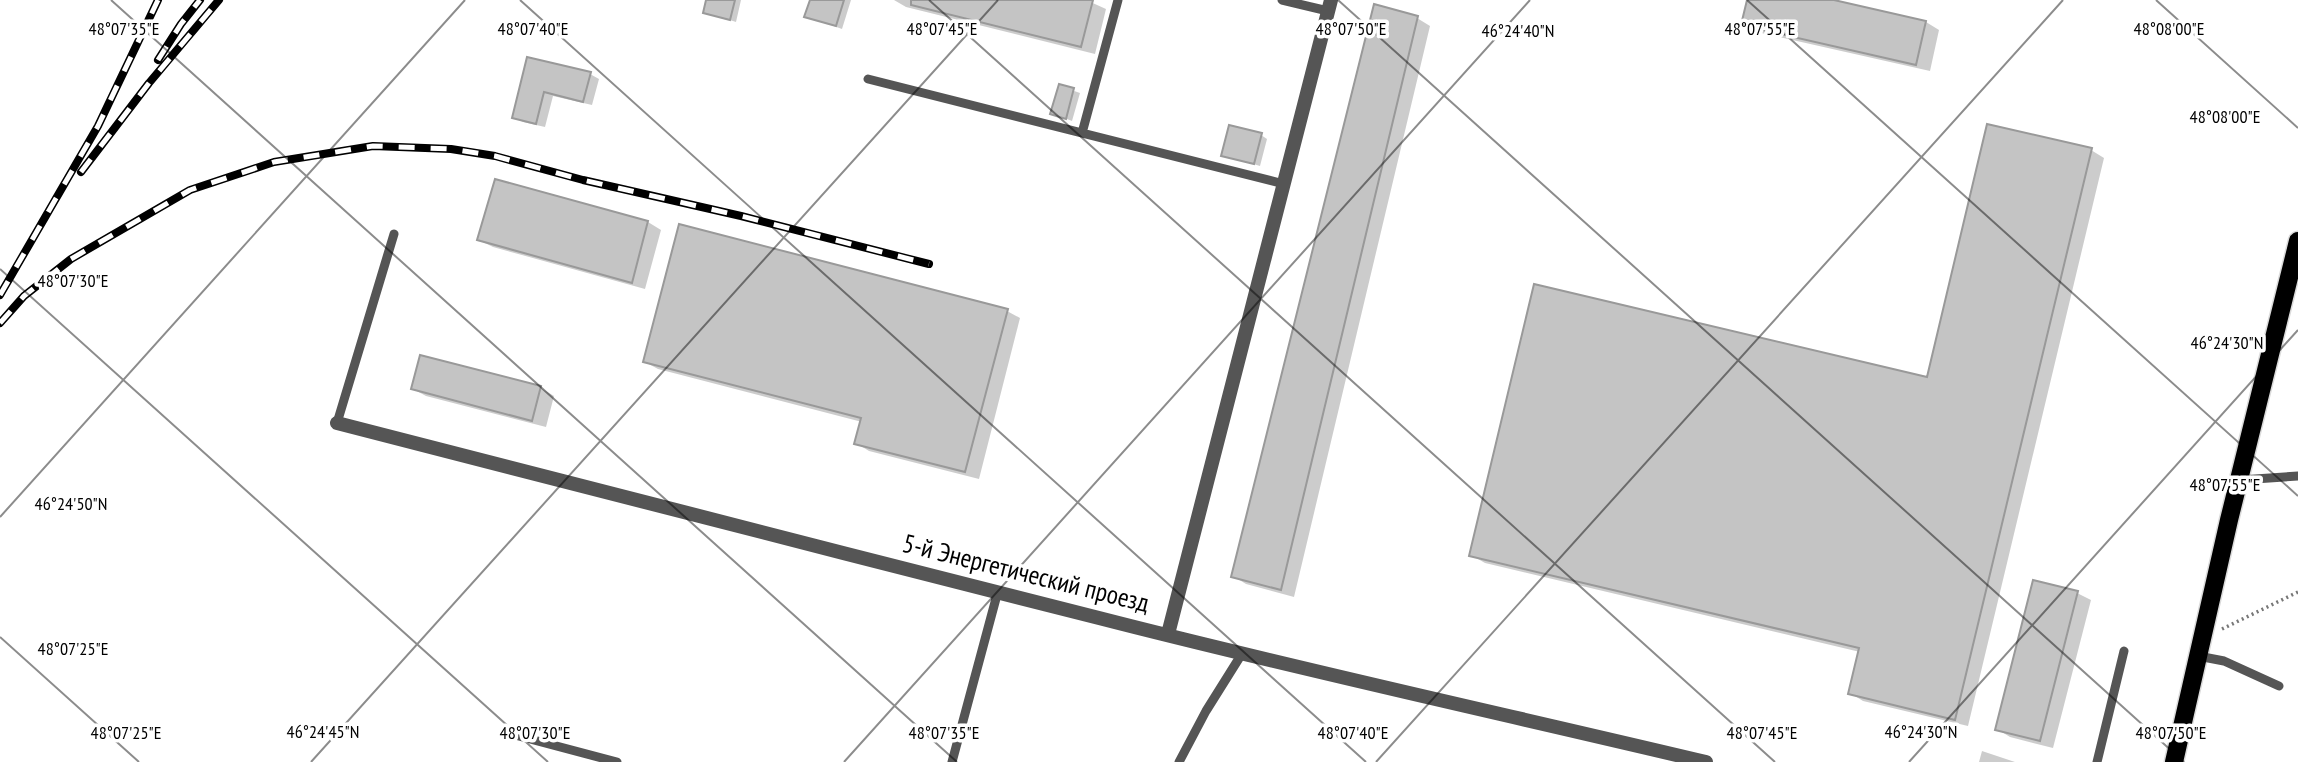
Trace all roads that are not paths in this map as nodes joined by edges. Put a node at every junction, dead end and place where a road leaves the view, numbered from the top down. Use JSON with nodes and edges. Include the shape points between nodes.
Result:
{"nodes":[{"id":1,"x":1118,"y":0,"type":"edge"},
{"id":2,"x":1282,"y":0,"type":"edge"},
{"id":3,"x":1329,"y":5,"type":"edge"},
{"id":4,"x":868,"y":79,"type":"dead end"},
{"id":5,"x":1082,"y":133,"type":"junction"},
{"id":6,"x":1284,"y":184,"type":"junction"},
{"id":7,"x":394,"y":234,"type":"dead end"},
{"id":8,"x":2298,"y":241,"type":"edge"},
{"id":9,"x":337,"y":423,"type":"joint"},
{"id":10,"x":2298,"y":475,"type":"edge"},
{"id":11,"x":2240,"y":480,"type":"junction"},
{"id":12,"x":998,"y":591,"type":"junction"},
{"id":13,"x":1168,"y":634,"type":"junction"},
{"id":14,"x":2200,"y":648,"type":"junction"},
{"id":15,"x":2124,"y":651,"type":"dead end"},
{"id":16,"x":1243,"y":652,"type":"junction"},
{"id":17,"x":2279,"y":686,"type":"dead end"},
{"id":18,"x":515,"y":735,"type":"dead end"},
{"id":19,"x":617,"y":762,"type":"edge"},
{"id":20,"x":952,"y":762,"type":"edge"},
{"id":21,"x":1179,"y":762,"type":"edge"},
{"id":22,"x":1706,"y":762,"type":"edge"},
{"id":23,"x":2097,"y":762,"type":"edge"},
{"id":24,"x":2174,"y":762,"type":"edge"}],
"edges":[{"from":1,"to":5,"type":"lane"},
{"from":2,"to":3,"type":"lane"},
{"from":3,"to":6,"type":"street"},
{"from":4,"to":5,"type":"lane"},
{"from":5,"to":6,"type":"lane"},
{"from":6,"to":13,"type":"street"},
{"from":7,"to":9,"type":"lane"},
{"from":8,"to":11,"type":"main road"},
{"from":9,"to":12,"type":"street","name":"5-й Энергетический проезд"},
{"from":10,"to":11,"type":"lane"},
{"from":11,"to":14,"type":"main road"},
{"from":12,"to":13,"type":"street","name":"5-й Энергетический проезд"},
{"from":12,"to":20,"type":"lane"},
{"from":13,"to":16,"type":"street","name":"5-й Энергетический проезд"},
{"from":14,"to":17,"type":"lane"},
{"from":14,"to":24,"type":"main road"},
{"from":15,"to":23,"type":"lane"},
{"from":16,"to":21,"type":"lane"},
{"from":16,"to":22,"type":"street","name":"5-й Энергетический проезд"},
{"from":18,"to":19,"type":"lane"}]}
